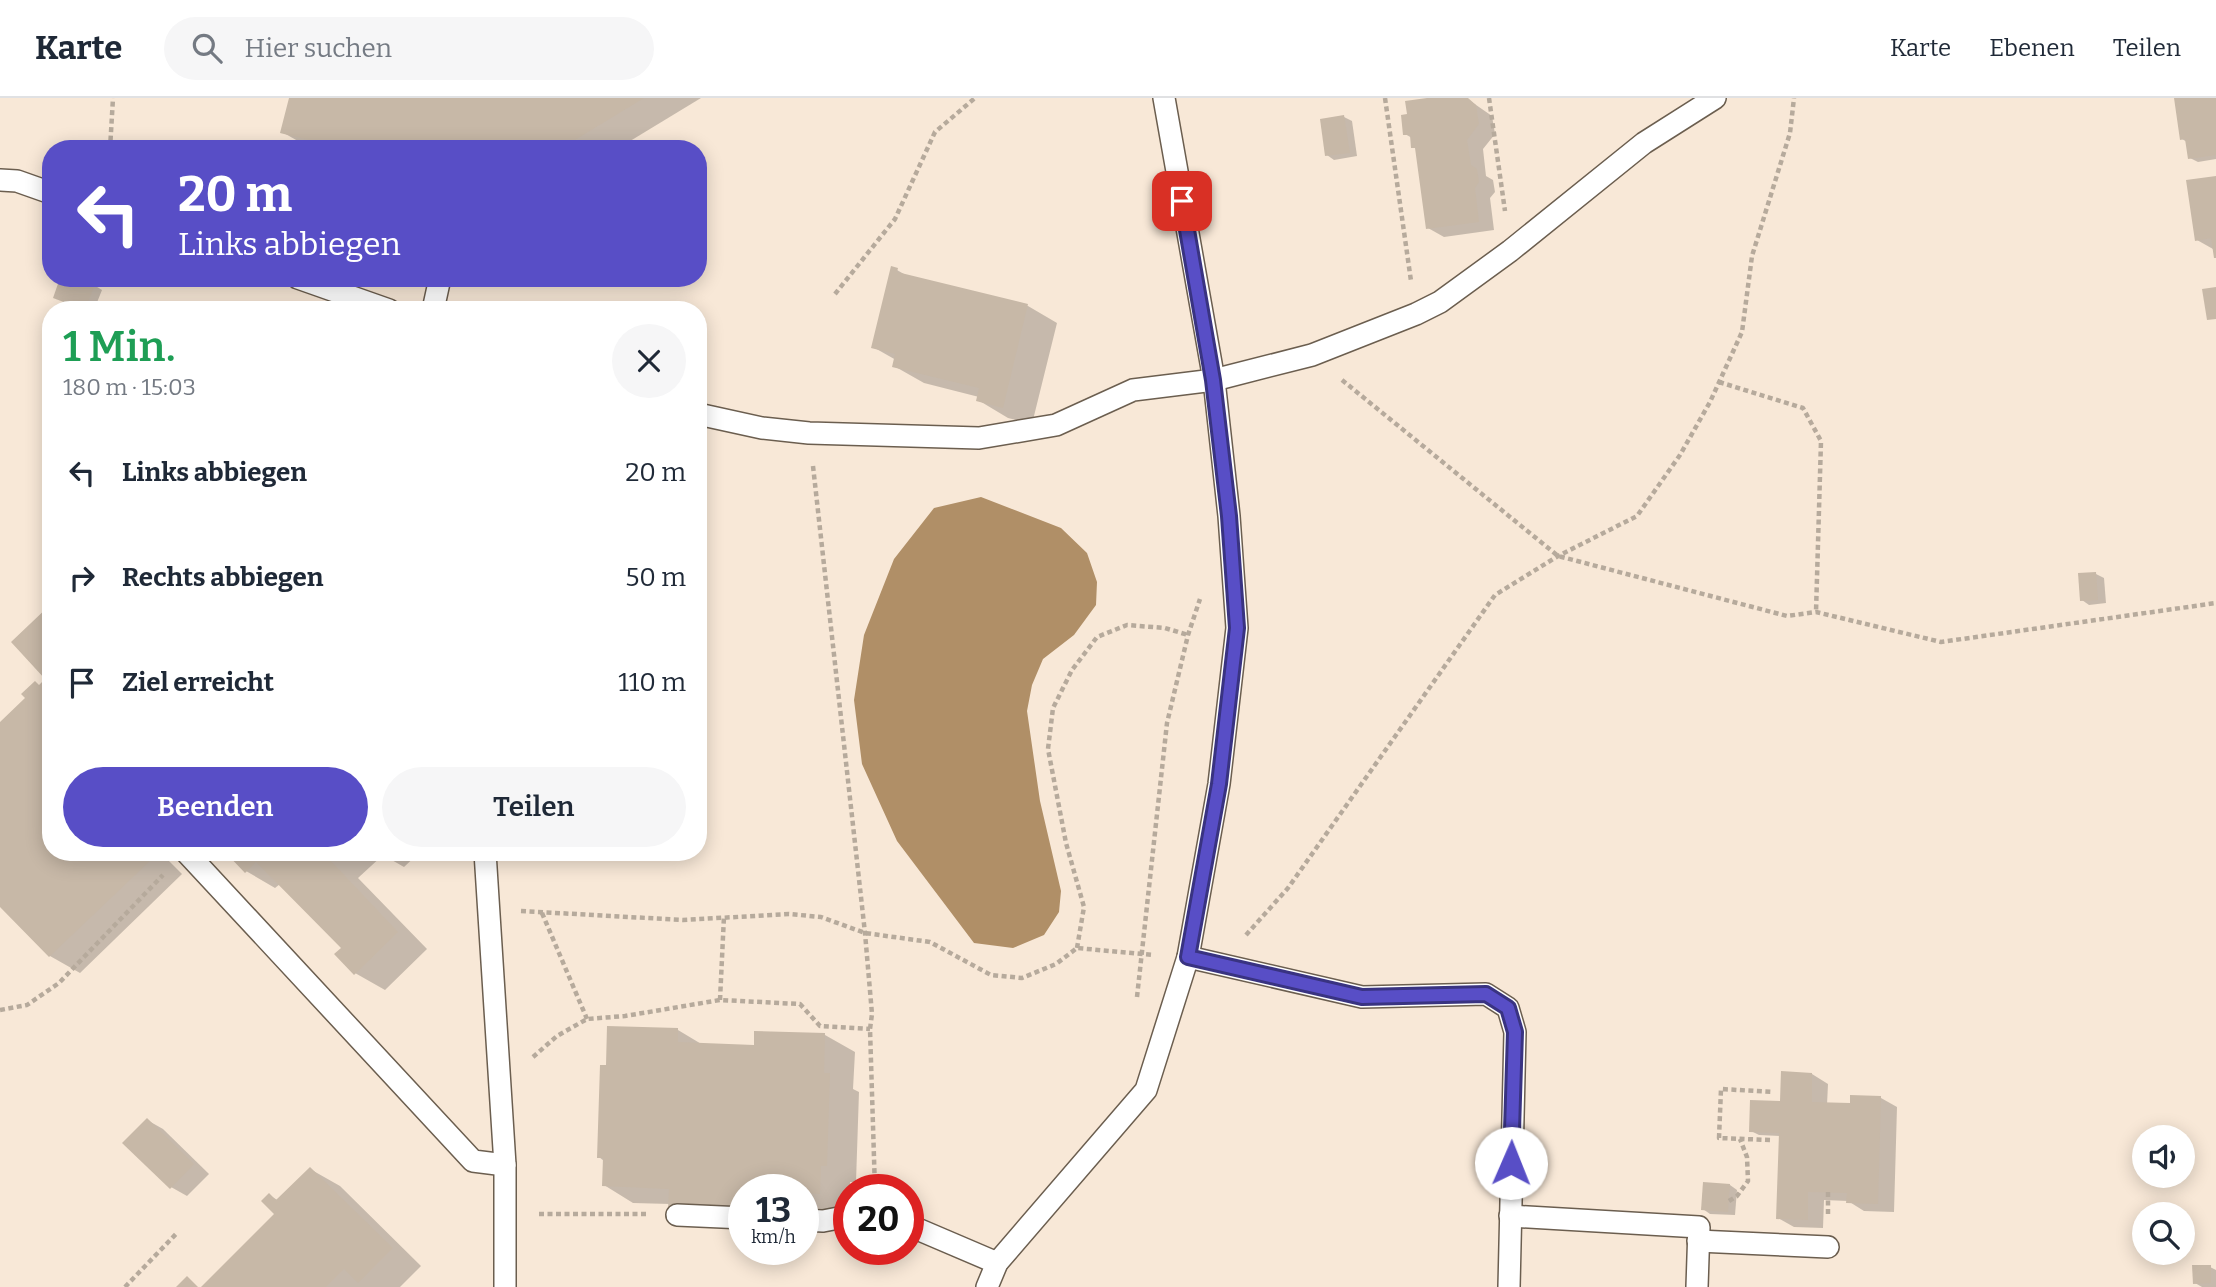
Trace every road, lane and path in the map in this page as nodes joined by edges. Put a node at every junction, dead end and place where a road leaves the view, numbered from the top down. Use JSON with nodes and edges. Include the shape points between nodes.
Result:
{"nodes":[{"id":1,"x":113,"y":98,"type":"edge"},
{"id":2,"x":975,"y":98,"type":"edge"},
{"id":3,"x":1164,"y":98,"type":"edge"},
{"id":4,"x":1385,"y":98,"type":"edge"},
{"id":5,"x":1489,"y":98,"type":"edge"},
{"id":6,"x":1715,"y":98,"type":"edge"},
{"id":7,"x":1794,"y":98,"type":"edge"},
{"id":8,"x":111,"y":140,"type":"edge"},
{"id":9,"x":0,"y":180,"type":"edge"},
{"id":10,"x":42,"y":190,"type":"edge"},
{"id":11,"x":1510,"y":251,"type":"junction"},
{"id":12,"x":323,"y":287,"type":"edge"},
{"id":13,"x":835,"y":294,"type":"dead end"},
{"id":14,"x":363,"y":301,"type":"edge"},
{"id":15,"x":1416,"y":314,"type":"junction"},
{"id":16,"x":1312,"y":355,"type":"junction"},
{"id":17,"x":1213,"y":380,"type":"junction"},
{"id":18,"x":1719,"y":382,"type":"junction"},
{"id":19,"x":707,"y":422,"type":"edge"},
{"id":20,"x":810,"y":433,"type":"junction"},
{"id":21,"x":1558,"y":556,"type":"junction"},
{"id":22,"x":1200,"y":597,"type":"dead end"},
{"id":23,"x":2216,"y":603,"type":"edge"},
{"id":24,"x":1816,"y":612,"type":"junction"},
{"id":25,"x":1188,"y":635,"type":"junction"},
{"id":26,"x":194,"y":861,"type":"edge"},
{"id":27,"x":486,"y":861,"type":"edge"},
{"id":28,"x":166,"y":872,"type":"dead end"},
{"id":29,"x":489,"y":908,"type":"junction"},
{"id":30,"x":542,"y":913,"type":"junction"},
{"id":31,"x":724,"y":916,"type":"junction"},
{"id":32,"x":865,"y":933,"type":"junction"},
{"id":33,"x":1077,"y":948,"type":"junction"},
{"id":34,"x":1142,"y":954,"type":"junction"},
{"id":35,"x":1188,"y":957,"type":"junction"},
{"id":36,"x":1220,"y":965,"type":"junction"},
{"id":37,"x":1137,"y":999,"type":"dead end"},
{"id":38,"x":720,"y":1000,"type":"junction"},
{"id":39,"x":0,"y":1010,"type":"edge"},
{"id":40,"x":587,"y":1019,"type":"junction"},
{"id":41,"x":870,"y":1029,"type":"junction"},
{"id":42,"x":501,"y":1086,"type":"junction"},
{"id":43,"x":1773,"y":1092,"type":"dead end"},
{"id":44,"x":1740,"y":1138,"type":"junction"},
{"id":45,"x":1770,"y":1140,"type":"dead end"},
{"id":46,"x":505,"y":1165,"type":"junction"},
{"id":47,"x":875,"y":1174,"type":"edge"},
{"id":48,"x":1729,"y":1202,"type":"dead end"},
{"id":49,"x":506,"y":1214,"type":"junction"},
{"id":50,"x":668,"y":1215,"type":"joint"},
{"id":51,"x":1510,"y":1216,"type":"junction"},
{"id":52,"x":728,"y":1217,"type":"edge"},
{"id":53,"x":924,"y":1232,"type":"edge"},
{"id":54,"x":176,"y":1234,"type":"dead end"},
{"id":55,"x":1698,"y":1241,"type":"junction"},
{"id":56,"x":1828,"y":1247,"type":"dead end"},
{"id":57,"x":997,"y":1264,"type":"junction"},
{"id":58,"x":125,"y":1287,"type":"edge"},
{"id":59,"x":505,"y":1287,"type":"edge"},
{"id":60,"x":987,"y":1287,"type":"edge"},
{"id":61,"x":1509,"y":1287,"type":"edge"},
{"id":62,"x":1697,"y":1287,"type":"edge"}],
"edges":[{"from":1,"to":8,"type":"path"},
{"from":2,"to":13,"type":"path","via":[[935,132],[895,219]]},
{"from":3,"to":17,"type":"lane"},
{"from":4,"to":15,"type":"path"},
{"from":5,"to":11,"type":"path"},
{"from":6,"to":11,"type":"lane","via":[[1644,143]]},
{"from":7,"to":18,"type":"path","via":[[1790,134],[1752,256],[1742,332]]},
{"from":9,"to":10,"type":"lane"},
{"from":11,"to":15,"type":"lane"},
{"from":12,"to":14,"type":"lane"},
{"from":15,"to":16,"type":"lane"},
{"from":16,"to":17,"type":"lane"},
{"from":16,"to":21,"type":"path"},
{"from":17,"to":20,"type":"lane","via":[[1133,390],[1056,425],[979,438]]},
{"from":17,"to":35,"type":"lane","via":[[1237,628],[1219,784]]},
{"from":18,"to":21,"type":"path","via":[[1680,455],[1636,516]]},
{"from":18,"to":24,"type":"path","via":[[1803,408],[1821,442]]},
{"from":19,"to":20,"type":"lane"},
{"from":20,"to":32,"type":"path"},
{"from":21,"to":24,"type":"path","via":[[1787,617]]},
{"from":21,"to":36,"type":"path","via":[[1495,595],[1287,888]]},
{"from":22,"to":25,"type":"path"},
{"from":23,"to":24,"type":"path","via":[[1941,642]]},
{"from":25,"to":33,"type":"path","via":[[1127,625],[1097,637],[1072,670],[1054,708],[1048,749],[1084,907]]},
{"from":25,"to":34,"type":"path","via":[[1167,723]]},
{"from":26,"to":46,"type":"lane","via":[[473,1161]]},
{"from":27,"to":29,"type":"lane"},
{"from":28,"to":39,"type":"path","via":[[59,983],[27,1005]]},
{"from":29,"to":30,"type":"path"},
{"from":29,"to":42,"type":"lane"},
{"from":30,"to":31,"type":"path","via":[[683,920]]},
{"from":30,"to":40,"type":"path"},
{"from":31,"to":32,"type":"path","via":[[821,917]]},
{"from":31,"to":38,"type":"path"},
{"from":32,"to":33,"type":"path","via":[[930,942],[991,975],[1021,978],[1056,964]]},
{"from":32,"to":41,"type":"path"},
{"from":33,"to":34,"type":"path"},
{"from":34,"to":35,"type":"path"},
{"from":34,"to":37,"type":"path"},
{"from":35,"to":36,"type":"lane"},
{"from":35,"to":57,"type":"lane","via":[[1146,1090]]},
{"from":36,"to":51,"type":"lane","via":[[1362,997],[1486,994],[1508,1008],[1515,1032]]},
{"from":38,"to":40,"type":"path"},
{"from":38,"to":41,"type":"path","via":[[800,1003],[820,1026]]},
{"from":40,"to":42,"type":"path","via":[[556,1036]]},
{"from":41,"to":47,"type":"path"},
{"from":42,"to":46,"type":"lane"},
{"from":43,"to":44,"type":"path","via":[[1721,1089],[1719,1138]]},
{"from":44,"to":45,"type":"path"},
{"from":44,"to":48,"type":"path","via":[[1748,1181]]},
{"from":46,"to":49,"type":"lane"},
{"from":49,"to":50,"type":"path"},
{"from":49,"to":59,"type":"lane"},
{"from":50,"to":52,"type":"lane"},
{"from":51,"to":55,"type":"lane","via":[[1699,1227]]},
{"from":51,"to":61,"type":"lane"},
{"from":53,"to":57,"type":"lane"},
{"from":54,"to":58,"type":"path"},
{"from":55,"to":56,"type":"lane"},
{"from":55,"to":62,"type":"lane"},
{"from":57,"to":60,"type":"lane"}]}
